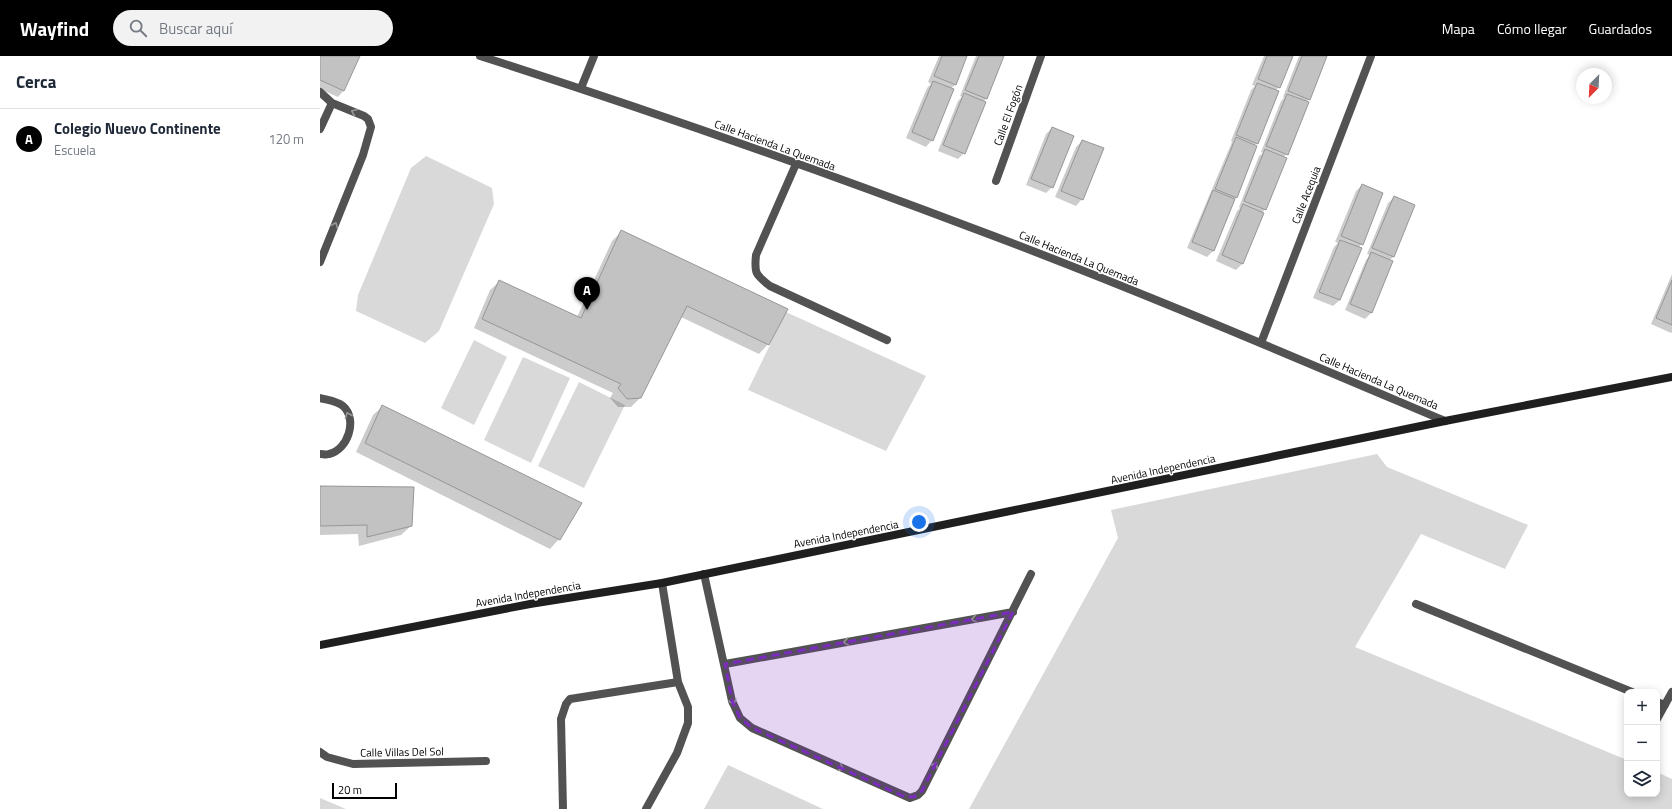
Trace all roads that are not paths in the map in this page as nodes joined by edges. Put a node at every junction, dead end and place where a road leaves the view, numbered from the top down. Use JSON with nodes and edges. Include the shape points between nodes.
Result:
{"nodes":[{"id":1,"x":480,"y":56,"type":"edge"},
{"id":2,"x":594,"y":56,"type":"edge"},
{"id":3,"x":1041,"y":56,"type":"edge"},
{"id":4,"x":1371,"y":56,"type":"edge"},
{"id":5,"x":581,"y":88,"type":"junction"},
{"id":6,"x":320,"y":92,"type":"edge"},
{"id":7,"x":332,"y":103,"type":"junction"},
{"id":8,"x":320,"y":129,"type":"edge"},
{"id":9,"x":796,"y":164,"type":"junction"},
{"id":10,"x":996,"y":181,"type":"dead end"},
{"id":11,"x":320,"y":262,"type":"edge"},
{"id":12,"x":887,"y":340,"type":"dead end"},
{"id":13,"x":1261,"y":343,"type":"junction"},
{"id":14,"x":1672,"y":377,"type":"edge"},
{"id":15,"x":320,"y":398,"type":"edge"},
{"id":16,"x":1445,"y":421,"type":"junction"},
{"id":17,"x":320,"y":454,"type":"edge"},
{"id":18,"x":704,"y":574,"type":"junction"},
{"id":19,"x":1031,"y":574,"type":"dead end"},
{"id":20,"x":662,"y":583,"type":"junction"},
{"id":21,"x":1416,"y":604,"type":"dead end"},
{"id":22,"x":1012,"y":612,"type":"junction"},
{"id":23,"x":320,"y":645,"type":"edge"},
{"id":24,"x":725,"y":664,"type":"junction"},
{"id":25,"x":678,"y":682,"type":"junction"},
{"id":26,"x":1625,"y":689,"type":"edge"},
{"id":27,"x":1672,"y":692,"type":"edge"},
{"id":28,"x":1661,"y":704,"type":"edge"},
{"id":29,"x":320,"y":752,"type":"edge"},
{"id":30,"x":486,"y":761,"type":"dead end"},
{"id":31,"x":563,"y":809,"type":"edge"},
{"id":32,"x":646,"y":809,"type":"edge"}],
"edges":[{"from":1,"to":5,"type":"street","name":"Calle Hacienda La Quemada"},
{"from":2,"to":5,"type":"street"},
{"from":3,"to":10,"type":"street","name":"Calle El Fogón"},
{"from":4,"to":13,"type":"street","name":"Calle Acequia"},
{"from":5,"to":9,"type":"street","name":"Calle Hacienda La Quemada"},
{"from":6,"to":7,"type":"street"},
{"from":7,"to":8,"type":"street"},
{"from":11,"to":7,"type":"street","one_way":true,"via":[[363,155],[371,127],[364,116]]},
{"from":9,"to":12,"type":"street","via":[[756,255],[754,268],[757,276],[770,286]]},
{"from":9,"to":13,"type":"street","name":"Calle Hacienda La Quemada","via":[[976,229]]},
{"from":13,"to":16,"type":"street","name":"Calle Hacienda La Quemada"},
{"from":14,"to":16,"type":"street","name":"Calle Hacienda La Quemada"},
{"from":17,"to":15,"type":"street","one_way":true,"via":[[329,454],[341,447],[349,432],[350,421],[349,414],[343,406]]},
{"from":16,"to":18,"type":"street","name":"Avenida Independencia"},
{"from":18,"to":20,"type":"street","name":"Avenida Independencia"},
{"from":18,"to":24,"type":"street"},
{"from":19,"to":22,"type":"street"},
{"from":20,"to":23,"type":"street","name":"Avenida Independencia","via":[[530,604]]},
{"from":20,"to":25,"type":"street"},
{"from":21,"to":26,"type":"street"},
{"from":22,"to":24,"type":"street","one_way":true},
{"from":24,"to":22,"type":"street","one_way":true,"via":[[734,709],[745,723],[906,797],[914,797],[922,791]]},
{"from":25,"to":31,"type":"street","via":[[570,699],[561,719]]},
{"from":25,"to":32,"type":"street","via":[[688,707],[688,723],[677,752]]},
{"from":27,"to":28,"type":"street"},
{"from":29,"to":30,"type":"street","name":"Calle Villas Del Sol","via":[[327,757],[353,764]]}]}
